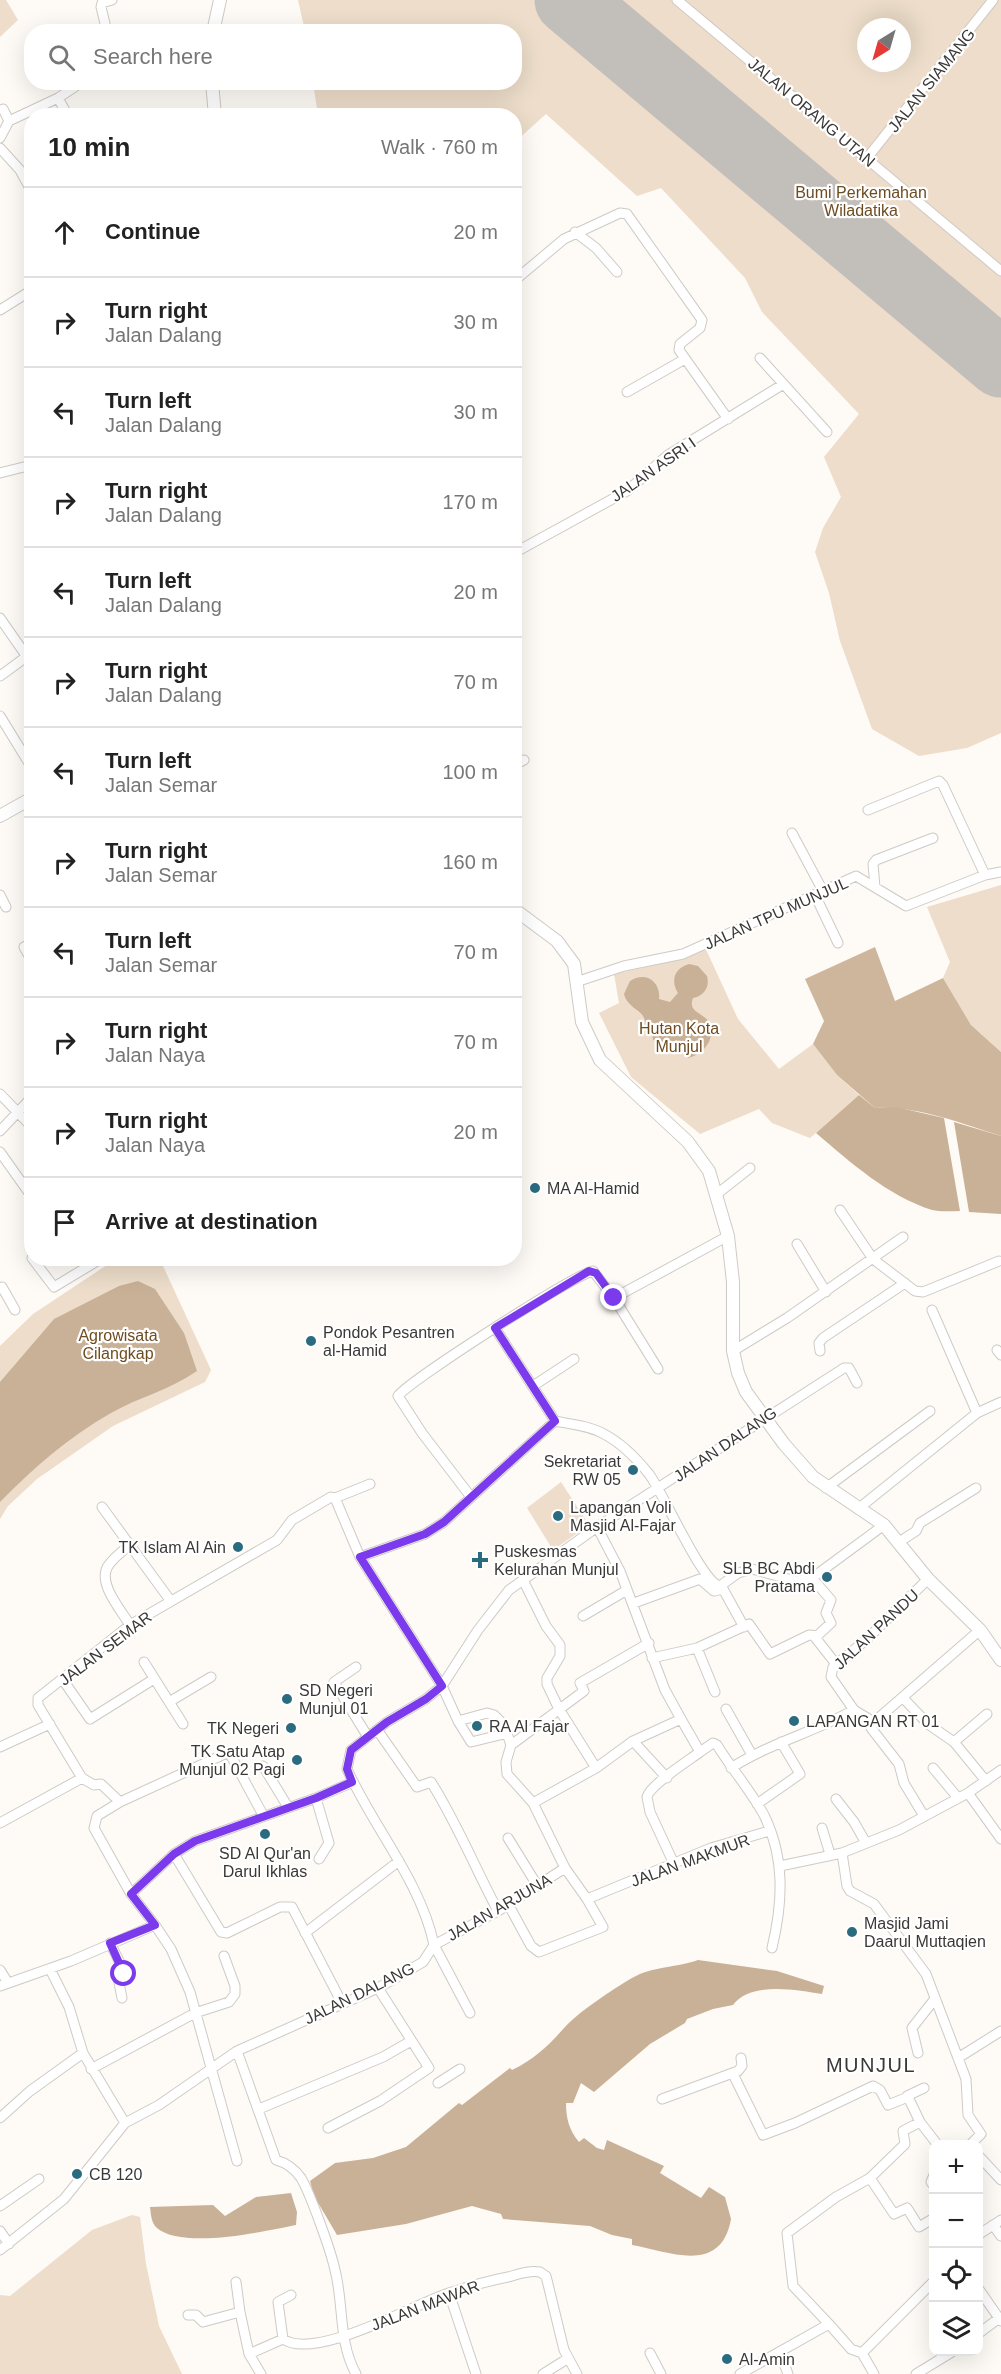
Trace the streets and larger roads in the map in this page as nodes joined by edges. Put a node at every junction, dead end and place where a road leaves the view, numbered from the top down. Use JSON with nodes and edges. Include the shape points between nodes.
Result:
{"nodes":[{"id":1,"x":112,"y":0,"type":"edge"},
{"id":2,"x":220,"y":0,"type":"edge"},
{"id":3,"x":677,"y":0,"type":"edge"},
{"id":4,"x":993,"y":0,"type":"edge"},
{"id":5,"x":105,"y":24,"type":"edge"},
{"id":6,"x":215,"y":24,"type":"edge"},
{"id":7,"x":70,"y":90,"type":"edge"},
{"id":8,"x":213,"y":90,"type":"edge"},
{"id":9,"x":58,"y":98,"type":"junction"},
{"id":10,"x":37,"y":108,"type":"edge"},
{"id":11,"x":64,"y":108,"type":"edge"},
{"id":12,"x":214,"y":108,"type":"edge"},
{"id":13,"x":3,"y":109,"type":"dead end"},
{"id":14,"x":24,"y":114,"type":"edge"},
{"id":15,"x":9,"y":121,"type":"junction"},
{"id":16,"x":0,"y":138,"type":"edge"},
{"id":17,"x":0,"y":148,"type":"edge"},
{"id":18,"x":867,"y":158,"type":"junction"},
{"id":19,"x":24,"y":177,"type":"edge"},
{"id":20,"x":575,"y":232,"type":"junction"},
{"id":21,"x":1001,"y":271,"type":"edge"},
{"id":22,"x":617,"y":272,"type":"dead end"},
{"id":23,"x":522,"y":274,"type":"edge"},
{"id":24,"x":24,"y":294,"type":"edge"},
{"id":25,"x":1,"y":307,"type":"edge"},
{"id":26,"x":685,"y":358,"type":"junction"},
{"id":27,"x":760,"y":358,"type":"dead end"},
{"id":28,"x":782,"y":386,"type":"junction"},
{"id":29,"x":627,"y":392,"type":"dead end"},
{"id":30,"x":729,"y":419,"type":"junction"},
{"id":31,"x":827,"y":432,"type":"dead end"},
{"id":32,"x":24,"y":469,"type":"edge"},
{"id":33,"x":0,"y":473,"type":"edge"},
{"id":34,"x":522,"y":549,"type":"edge"},
{"id":35,"x":0,"y":618,"type":"edge"},
{"id":36,"x":24,"y":654,"type":"edge"},
{"id":37,"x":24,"y":662,"type":"edge"},
{"id":38,"x":0,"y":676,"type":"edge"},
{"id":39,"x":0,"y":716,"type":"edge"},
{"id":40,"x":24,"y":755,"type":"edge"},
{"id":41,"x":24,"y":802,"type":"edge"},
{"id":42,"x":868,"y":810,"type":"dead end"},
{"id":43,"x":0,"y":816,"type":"edge"},
{"id":44,"x":792,"y":833,"type":"dead end"},
{"id":45,"x":933,"y":838,"type":"dead end"},
{"id":46,"x":1001,"y":872,"type":"edge"},
{"id":47,"x":985,"y":875,"type":"junction"},
{"id":48,"x":875,"y":887,"type":"junction"},
{"id":49,"x":819,"y":893,"type":"junction"},
{"id":50,"x":0,"y":895,"type":"edge"},
{"id":51,"x":6,"y":907,"type":"dead end"},
{"id":52,"x":522,"y":915,"type":"edge"},
{"id":53,"x":838,"y":944,"type":"dead end"},
{"id":54,"x":576,"y":982,"type":"junction"},
{"id":55,"x":0,"y":1094,"type":"edge"},
{"id":56,"x":24,"y":1104,"type":"edge"},
{"id":57,"x":16,"y":1112,"type":"junction"},
{"id":58,"x":24,"y":1119,"type":"edge"},
{"id":59,"x":0,"y":1131,"type":"edge"},
{"id":60,"x":0,"y":1152,"type":"edge"},
{"id":61,"x":750,"y":1168,"type":"dead end"},
{"id":62,"x":24,"y":1186,"type":"edge"},
{"id":63,"x":717,"y":1194,"type":"junction"},
{"id":64,"x":840,"y":1210,"type":"dead end"},
{"id":65,"x":728,"y":1236,"type":"junction"},
{"id":66,"x":903,"y":1238,"type":"dead end"},
{"id":67,"x":797,"y":1244,"type":"dead end"},
{"id":68,"x":873,"y":1259,"type":"junction"},
{"id":69,"x":999,"y":1261,"type":"dead end"},
{"id":70,"x":37,"y":1266,"type":"edge"},
{"id":71,"x":89,"y":1266,"type":"edge"},
{"id":72,"x":905,"y":1283,"type":"junction"},
{"id":73,"x":1,"y":1287,"type":"edge"},
{"id":74,"x":826,"y":1292,"type":"junction"},
{"id":75,"x":614,"y":1298,"type":"junction"},
{"id":76,"x":15,"y":1310,"type":"dead end"},
{"id":77,"x":932,"y":1310,"type":"dead end"},
{"id":78,"x":495,"y":1328,"type":"junction"},
{"id":79,"x":734,"y":1351,"type":"junction"},
{"id":80,"x":820,"y":1351,"type":"dead end"},
{"id":81,"x":574,"y":1359,"type":"dead end"},
{"id":82,"x":658,"y":1369,"type":"dead end"},
{"id":83,"x":857,"y":1383,"type":"dead end"},
{"id":84,"x":533,"y":1386,"type":"junction"},
{"id":85,"x":1000,"y":1405,"type":"edge"},
{"id":86,"x":930,"y":1411,"type":"dead end"},
{"id":87,"x":977,"y":1413,"type":"junction"},
{"id":88,"x":763,"y":1418,"type":"junction"},
{"id":89,"x":555,"y":1421,"type":"junction"},
{"id":90,"x":370,"y":1484,"type":"dead end"},
{"id":91,"x":658,"y":1488,"type":"junction"},
{"id":92,"x":826,"y":1488,"type":"junction"},
{"id":93,"x":976,"y":1488,"type":"dead end"},
{"id":94,"x":471,"y":1497,"type":"junction"},
{"id":95,"x":335,"y":1498,"type":"junction"},
{"id":96,"x":102,"y":1507,"type":"dead end"},
{"id":97,"x":858,"y":1509,"type":"junction"},
{"id":98,"x":884,"y":1525,"type":"junction"},
{"id":99,"x":597,"y":1527,"type":"junction"},
{"id":100,"x":899,"y":1542,"type":"junction"},
{"id":101,"x":128,"y":1546,"type":"junction"},
{"id":102,"x":360,"y":1557,"type":"junction"},
{"id":103,"x":812,"y":1578,"type":"junction"},
{"id":104,"x":928,"y":1579,"type":"junction"},
{"id":105,"x":523,"y":1580,"type":"junction"},
{"id":106,"x":627,"y":1590,"type":"junction"},
{"id":107,"x":170,"y":1600,"type":"junction"},
{"id":108,"x":634,"y":1603,"type":"junction"},
{"id":109,"x":583,"y":1616,"type":"dead end"},
{"id":110,"x":130,"y":1625,"type":"junction"},
{"id":111,"x":744,"y":1627,"type":"junction"},
{"id":112,"x":980,"y":1630,"type":"junction"},
{"id":113,"x":814,"y":1636,"type":"junction"},
{"id":114,"x":649,"y":1643,"type":"junction"},
{"id":115,"x":697,"y":1648,"type":"junction"},
{"id":116,"x":652,"y":1658,"type":"junction"},
{"id":117,"x":1001,"y":1660,"type":"edge"},
{"id":118,"x":144,"y":1662,"type":"dead end"},
{"id":119,"x":836,"y":1664,"type":"junction"},
{"id":120,"x":357,"y":1667,"type":"dead end"},
{"id":121,"x":211,"y":1677,"type":"dead end"},
{"id":122,"x":154,"y":1679,"type":"junction"},
{"id":123,"x":63,"y":1680,"type":"junction"},
{"id":124,"x":442,"y":1686,"type":"junction"},
{"id":125,"x":715,"y":1692,"type":"dead end"},
{"id":126,"x":904,"y":1699,"type":"junction"},
{"id":127,"x":169,"y":1702,"type":"junction"},
{"id":128,"x":559,"y":1709,"type":"junction"},
{"id":129,"x":726,"y":1709,"type":"dead end"},
{"id":130,"x":854,"y":1710,"type":"junction"},
{"id":131,"x":987,"y":1713,"type":"dead end"},
{"id":132,"x":681,"y":1719,"type":"junction"},
{"id":133,"x":458,"y":1721,"type":"junction"},
{"id":134,"x":874,"y":1722,"type":"junction"},
{"id":135,"x":50,"y":1724,"type":"junction"},
{"id":136,"x":183,"y":1724,"type":"dead end"},
{"id":137,"x":378,"y":1731,"type":"junction"},
{"id":138,"x":508,"y":1733,"type":"junction"},
{"id":139,"x":368,"y":1737,"type":"junction"},
{"id":140,"x":633,"y":1741,"type":"junction"},
{"id":141,"x":781,"y":1742,"type":"junction"},
{"id":142,"x":954,"y":1742,"type":"junction"},
{"id":143,"x":511,"y":1745,"type":"junction"},
{"id":144,"x":0,"y":1747,"type":"edge"},
{"id":145,"x":700,"y":1752,"type":"junction"},
{"id":146,"x":752,"y":1755,"type":"junction"},
{"id":147,"x":263,"y":1766,"type":"dead end"},
{"id":148,"x":596,"y":1768,"type":"junction"},
{"id":149,"x":731,"y":1768,"type":"junction"},
{"id":150,"x":933,"y":1768,"type":"dead end"},
{"id":151,"x":1001,"y":1770,"type":"edge"},
{"id":152,"x":82,"y":1778,"type":"junction"},
{"id":153,"x":668,"y":1778,"type":"junction"},
{"id":154,"x":986,"y":1781,"type":"junction"},
{"id":155,"x":352,"y":1782,"type":"junction"},
{"id":156,"x":968,"y":1793,"type":"junction"},
{"id":157,"x":316,"y":1798,"type":"junction"},
{"id":158,"x":958,"y":1798,"type":"junction"},
{"id":159,"x":836,"y":1799,"type":"dead end"},
{"id":160,"x":120,"y":1802,"type":"junction"},
{"id":161,"x":533,"y":1803,"type":"junction"},
{"id":162,"x":758,"y":1804,"type":"junction"},
{"id":163,"x":288,"y":1806,"type":"junction"},
{"id":164,"x":263,"y":1815,"type":"junction"},
{"id":165,"x":924,"y":1816,"type":"junction"},
{"id":166,"x":0,"y":1823,"type":"edge"},
{"id":167,"x":822,"y":1828,"type":"dead end"},
{"id":168,"x":769,"y":1831,"type":"junction"},
{"id":169,"x":508,"y":1838,"type":"dead end"},
{"id":170,"x":1001,"y":1839,"type":"edge"},
{"id":171,"x":866,"y":1843,"type":"junction"},
{"id":172,"x":842,"y":1853,"type":"junction"},
{"id":173,"x":174,"y":1854,"type":"junction"},
{"id":174,"x":830,"y":1854,"type":"junction"},
{"id":175,"x":320,"y":1859,"type":"dead end"},
{"id":176,"x":399,"y":1861,"type":"junction"},
{"id":177,"x":674,"y":1864,"type":"junction"},
{"id":178,"x":780,"y":1866,"type":"junction"},
{"id":179,"x":565,"y":1868,"type":"junction"},
{"id":180,"x":537,"y":1886,"type":"junction"},
{"id":181,"x":131,"y":1894,"type":"junction"},
{"id":182,"x":587,"y":1899,"type":"junction"},
{"id":183,"x":508,"y":1904,"type":"junction"},
{"id":184,"x":498,"y":1911,"type":"junction"},
{"id":185,"x":155,"y":1925,"type":"junction"},
{"id":186,"x":305,"y":1933,"type":"junction"},
{"id":187,"x":110,"y":1943,"type":"junction"},
{"id":188,"x":434,"y":1945,"type":"junction"},
{"id":189,"x":772,"y":1948,"type":"dead end"},
{"id":190,"x":224,"y":1956,"type":"dead end"},
{"id":191,"x":50,"y":1969,"type":"junction"},
{"id":192,"x":0,"y":1970,"type":"edge"},
{"id":193,"x":4,"y":1984,"type":"edge"},
{"id":194,"x":378,"y":1988,"type":"junction"},
{"id":195,"x":122,"y":1998,"type":"dead end"},
{"id":196,"x":934,"y":2000,"type":"junction"},
{"id":197,"x":342,"y":2003,"type":"junction"},
{"id":198,"x":195,"y":2013,"type":"junction"},
{"id":199,"x":470,"y":2013,"type":"dead end"},
{"id":200,"x":1001,"y":2031,"type":"edge"},
{"id":201,"x":411,"y":2041,"type":"junction"},
{"id":202,"x":237,"y":2052,"type":"junction"},
{"id":203,"x":83,"y":2053,"type":"junction"},
{"id":204,"x":918,"y":2053,"type":"dead end"},
{"id":205,"x":741,"y":2058,"type":"dead end"},
{"id":206,"x":958,"y":2058,"type":"junction"},
{"id":207,"x":212,"y":2068,"type":"junction"},
{"id":208,"x":429,"y":2068,"type":"junction"},
{"id":209,"x":92,"y":2069,"type":"junction"},
{"id":210,"x":460,"y":2069,"type":"dead end"},
{"id":211,"x":733,"y":2074,"type":"junction"},
{"id":212,"x":924,"y":2088,"type":"dead end"},
{"id":213,"x":907,"y":2096,"type":"junction"},
{"id":214,"x":662,"y":2099,"type":"dead end"},
{"id":215,"x":259,"y":2109,"type":"junction"},
{"id":216,"x":0,"y":2118,"type":"edge"},
{"id":217,"x":920,"y":2122,"type":"junction"},
{"id":218,"x":125,"y":2123,"type":"junction"},
{"id":219,"x":328,"y":2128,"type":"dead end"},
{"id":220,"x":933,"y":2140,"type":"edge"},
{"id":221,"x":976,"y":2140,"type":"edge"},
{"id":222,"x":983,"y":2160,"type":"edge"},
{"id":223,"x":237,"y":2161,"type":"dead end"},
{"id":224,"x":870,"y":2178,"type":"junction"},
{"id":225,"x":39,"y":2179,"type":"dead end"},
{"id":226,"x":1001,"y":2180,"type":"edge"},
{"id":227,"x":0,"y":2206,"type":"edge"},
{"id":228,"x":929,"y":2221,"type":"edge"},
{"id":229,"x":997,"y":2222,"type":"edge"},
{"id":230,"x":0,"y":2231,"type":"edge"},
{"id":231,"x":983,"y":2232,"type":"edge"},
{"id":232,"x":1001,"y":2236,"type":"edge"},
{"id":233,"x":9,"y":2244,"type":"junction"},
{"id":234,"x":0,"y":2250,"type":"edge"},
{"id":235,"x":236,"y":2282,"type":"dead end"},
{"id":236,"x":929,"y":2285,"type":"edge"},
{"id":237,"x":450,"y":2293,"type":"junction"},
{"id":238,"x":291,"y":2295,"type":"dead end"},
{"id":239,"x":983,"y":2295,"type":"edge"},
{"id":240,"x":240,"y":2312,"type":"junction"},
{"id":241,"x":188,"y":2315,"type":"dead end"},
{"id":242,"x":1000,"y":2319,"type":"edge"},
{"id":243,"x":829,"y":2324,"type":"junction"},
{"id":244,"x":983,"y":2331,"type":"edge"},
{"id":245,"x":343,"y":2335,"type":"junction"},
{"id":246,"x":283,"y":2339,"type":"junction"},
{"id":247,"x":650,"y":2353,"type":"dead end"},
{"id":248,"x":780,"y":2353,"type":"junction"},
{"id":249,"x":862,"y":2353,"type":"junction"},
{"id":250,"x":249,"y":2354,"type":"junction"},
{"id":251,"x":945,"y":2356,"type":"edge"},
{"id":252,"x":567,"y":2359,"type":"junction"},
{"id":253,"x":472,"y":2372,"type":"edge"},
{"id":254,"x":261,"y":2374,"type":"edge"},
{"id":255,"x":356,"y":2374,"type":"edge"},
{"id":256,"x":543,"y":2374,"type":"edge"},
{"id":257,"x":577,"y":2374,"type":"edge"},
{"id":258,"x":661,"y":2374,"type":"edge"},
{"id":259,"x":740,"y":2374,"type":"edge"},
{"id":260,"x":788,"y":2374,"type":"edge"},
{"id":261,"x":874,"y":2374,"type":"edge"},
{"id":262,"x":916,"y":2374,"type":"edge"}],
"edges":[{"from":1,"to":5,"type":"street","via":[[102,3]]},
{"from":2,"to":6,"type":"street"},
{"from":3,"to":18,"type":"street","name":"JALAN ORANG UTAN"},
{"from":4,"to":18,"type":"street","name":"JALAN SIAMANG"},
{"from":7,"to":9,"type":"street"},
{"from":8,"to":12,"type":"street"},
{"from":9,"to":10,"type":"street"},
{"from":9,"to":11,"type":"street"},
{"from":13,"to":15,"type":"street"},
{"from":14,"to":15,"type":"street"},
{"from":15,"to":16,"type":"street"},
{"from":17,"to":19,"type":"street"},
{"from":18,"to":21,"type":"street","name":"JALAN ORANG UTAN"},
{"from":20,"to":22,"type":"street"},
{"from":20,"to":23,"type":"street"},
{"from":20,"to":26,"type":"street","via":[[625,213],[702,320],[700,328],[679,346]]},
{"from":24,"to":25,"type":"street"},
{"from":26,"to":29,"type":"street"},
{"from":26,"to":30,"type":"street"},
{"from":27,"to":28,"type":"street"},
{"from":28,"to":30,"type":"street","name":"JALAN ASRI I"},
{"from":28,"to":31,"type":"street"},
{"from":30,"to":34,"type":"street","name":"JALAN ASRI I","via":[[668,455],[627,491]]},
{"from":32,"to":33,"type":"street"},
{"from":35,"to":36,"type":"street"},
{"from":37,"to":38,"type":"street"},
{"from":39,"to":40,"type":"street"},
{"from":41,"to":43,"type":"street"},
{"from":42,"to":47,"type":"street","via":[[939,781]]},
{"from":44,"to":49,"type":"street"},
{"from":45,"to":48,"type":"street","via":[[876,860]]},
{"from":46,"to":47,"type":"street","name":"JALAN TPU MUNJUL"},
{"from":47,"to":48,"type":"street","name":"JALAN TPU MUNJUL","via":[[906,906]]},
{"from":48,"to":49,"type":"street","name":"JALAN TPU MUNJUL","via":[[855,876]]},
{"from":49,"to":53,"type":"street"},
{"from":49,"to":54,"type":"street","name":"JALAN TPU MUNJUL","via":[[683,954],[624,966]]},
{"from":50,"to":51,"type":"street"},
{"from":52,"to":54,"type":"street","via":[[568,954],[574,964]]},
{"from":54,"to":63,"type":"street","via":[[582,1022],[600,1060],[701,1157]]},
{"from":55,"to":57,"type":"street"},
{"from":56,"to":57,"type":"street"},
{"from":57,"to":58,"type":"street"},
{"from":57,"to":59,"type":"street"},
{"from":60,"to":62,"type":"street"},
{"from":61,"to":63,"type":"street"},
{"from":63,"to":65,"type":"street"},
{"from":64,"to":68,"type":"street"},
{"from":65,"to":75,"type":"street"},
{"from":65,"to":79,"type":"street"},
{"from":66,"to":68,"type":"street"},
{"from":67,"to":74,"type":"street"},
{"from":68,"to":72,"type":"street"},
{"from":68,"to":74,"type":"street"},
{"from":69,"to":72,"type":"street","via":[[923,1292]]},
{"from":70,"to":71,"type":"street","via":[[54,1287]]},
{"from":72,"to":80,"type":"street","via":[[823,1338]]},
{"from":73,"to":76,"type":"street"},
{"from":74,"to":79,"type":"street"},
{"from":75,"to":78,"type":"street","via":[[596,1273],[589,1271]]},
{"from":75,"to":82,"type":"street"},
{"from":77,"to":87,"type":"street"},
{"from":78,"to":84,"type":"street"},
{"from":78,"to":94,"type":"street","via":[[398,1396]]},
{"from":79,"to":88,"type":"street","via":[[746,1392]]},
{"from":81,"to":84,"type":"street"},
{"from":83,"to":88,"type":"street","name":"JALAN DALANG","via":[[849,1368],[844,1368]]},
{"from":84,"to":89,"type":"street"},
{"from":85,"to":87,"type":"street"},
{"from":86,"to":92,"type":"street"},
{"from":87,"to":97,"type":"street"},
{"from":88,"to":91,"type":"street","name":"JALAN DALANG"},
{"from":88,"to":92,"type":"street"},
{"from":89,"to":91,"type":"street","via":[[602,1432],[629,1454]]},
{"from":89,"to":94,"type":"street"},
{"from":90,"to":95,"type":"street","name":"JALAN SEMAR"},
{"from":91,"to":99,"type":"street","name":"JALAN DALANG"},
{"from":91,"to":103,"type":"street","via":[[715,1585],[752,1569],[796,1581]]},
{"from":92,"to":97,"type":"street"},
{"from":93,"to":100,"type":"street","via":[[920,1523],[916,1531]]},
{"from":94,"to":102,"type":"street","via":[[433,1530]]},
{"from":95,"to":102,"type":"street"},
{"from":95,"to":107,"type":"street","name":"JALAN SEMAR","via":[[292,1520],[277,1540]]},
{"from":96,"to":101,"type":"street"},
{"from":97,"to":98,"type":"street"},
{"from":98,"to":100,"type":"street"},
{"from":98,"to":103,"type":"street"},
{"from":99,"to":105,"type":"street","name":"JALAN DALANG"},
{"from":99,"to":106,"type":"street"},
{"from":100,"to":104,"type":"street"},
{"from":101,"to":107,"type":"street"},
{"from":101,"to":110,"type":"street","via":[[108,1565],[104,1575]]},
{"from":102,"to":124,"type":"street"},
{"from":103,"to":113,"type":"street","via":[[831,1600],[826,1613],[831,1623]]},
{"from":104,"to":112,"type":"street"},
{"from":104,"to":119,"type":"street","name":"JALAN PANDU"},
{"from":105,"to":124,"type":"street","name":"JALAN DALANG","via":[[509,1590],[478,1630]]},
{"from":105,"to":128,"type":"street","via":[[560,1645],[560,1656],[547,1678]]},
{"from":106,"to":108,"type":"street"},
{"from":106,"to":109,"type":"street"},
{"from":107,"to":110,"type":"street","name":"JALAN SEMAR"},
{"from":108,"to":111,"type":"street","via":[[700,1579],[714,1591],[723,1589]]},
{"from":108,"to":114,"type":"street"},
{"from":110,"to":123,"type":"street","name":"JALAN SEMAR"},
{"from":111,"to":113,"type":"street","via":[[752,1626],[770,1654]]},
{"from":111,"to":115,"type":"street"},
{"from":112,"to":117,"type":"street"},
{"from":112,"to":126,"type":"street","via":[[929,1671]]},
{"from":113,"to":119,"type":"street"},
{"from":114,"to":116,"type":"street"},
{"from":114,"to":128,"type":"street","via":[[580,1683],[584,1691]]},
{"from":115,"to":116,"type":"street"},
{"from":115,"to":125,"type":"street"},
{"from":116,"to":132,"type":"street"},
{"from":118,"to":122,"type":"street"},
{"from":119,"to":130,"type":"street","name":"JALAN PANDU","via":[[830,1671],[831,1677]]},
{"from":120,"to":139,"type":"street","via":[[334,1682]]},
{"from":121,"to":127,"type":"street"},
{"from":122,"to":123,"type":"street","via":[[90,1719]]},
{"from":122,"to":127,"type":"street"},
{"from":123,"to":135,"type":"street","name":"JALAN SEMAR","via":[[36,1701]]},
{"from":124,"to":133,"type":"street"},
{"from":124,"to":137,"type":"street","name":"JALAN DALANG"},
{"from":126,"to":134,"type":"street"},
{"from":126,"to":142,"type":"street","via":[[928,1725]]},
{"from":127,"to":136,"type":"street"},
{"from":128,"to":143,"type":"street"},
{"from":128,"to":148,"type":"street"},
{"from":129,"to":146,"type":"street"},
{"from":130,"to":134,"type":"street"},
{"from":130,"to":141,"type":"street"},
{"from":131,"to":142,"type":"street"},
{"from":132,"to":140,"type":"street"},
{"from":132,"to":145,"type":"street"},
{"from":133,"to":138,"type":"street","via":[[488,1713],[500,1719]]},
{"from":133,"to":138,"type":"street","via":[[471,1742]]},
{"from":134,"to":165,"type":"street","via":[[871,1728],[899,1764],[904,1783]]},
{"from":135,"to":144,"type":"street"},
{"from":135,"to":152,"type":"street","name":"JALAN SEMAR"},
{"from":137,"to":139,"type":"street","name":"JALAN DALANG"},
{"from":137,"to":184,"type":"street","via":[[417,1787],[431,1782]]},
{"from":138,"to":143,"type":"street"},
{"from":139,"to":155,"type":"street","name":"JALAN DALANG","via":[[351,1750],[348,1758]]},
{"from":140,"to":148,"type":"street"},
{"from":140,"to":153,"type":"street"},
{"from":141,"to":146,"type":"street"},
{"from":141,"to":162,"type":"street","via":[[800,1774]]},
{"from":142,"to":154,"type":"street"},
{"from":143,"to":161,"type":"street","via":[[507,1774]]},
{"from":145,"to":149,"type":"street","via":[[715,1743]]},
{"from":145,"to":153,"type":"street"},
{"from":146,"to":149,"type":"street"},
{"from":147,"to":163,"type":"street"},
{"from":148,"to":161,"type":"street"},
{"from":149,"to":162,"type":"street"},
{"from":150,"to":158,"type":"street"},
{"from":151,"to":154,"type":"street"},
{"from":152,"to":160,"type":"street","via":[[94,1785],[101,1784]]},
{"from":152,"to":166,"type":"street"},
{"from":153,"to":177,"type":"street","via":[[654,1785],[647,1797]]},
{"from":154,"to":156,"type":"street"},
{"from":155,"to":157,"type":"street"},
{"from":155,"to":176,"type":"street","name":"JALAN DALANG"},
{"from":156,"to":158,"type":"street"},
{"from":156,"to":170,"type":"street"},
{"from":157,"to":163,"type":"street"},
{"from":157,"to":175,"type":"street","via":[[329,1838]]},
{"from":158,"to":165,"type":"street"},
{"from":159,"to":171,"type":"street"},
{"from":160,"to":164,"type":"street","via":[[229,1752]]},
{"from":160,"to":181,"type":"street","via":[[97,1816],[94,1828]]},
{"from":161,"to":179,"type":"street"},
{"from":162,"to":168,"type":"street"},
{"from":163,"to":164,"type":"street"},
{"from":164,"to":173,"type":"street","via":[[195,1841]]},
{"from":165,"to":171,"type":"street"},
{"from":167,"to":174,"type":"street"},
{"from":168,"to":177,"type":"street","name":"JALAN MAKMUR"},
{"from":168,"to":178,"type":"street","name":"JALAN MAKMUR"},
{"from":169,"to":180,"type":"street"},
{"from":171,"to":172,"type":"street"},
{"from":172,"to":174,"type":"street"},
{"from":172,"to":196,"type":"street","via":[[850,1891],[869,1900],[882,1913],[926,1974]]},
{"from":173,"to":181,"type":"street"},
{"from":173,"to":186,"type":"street","via":[[221,1932],[227,1933],[289,1906]]},
{"from":174,"to":178,"type":"street"},
{"from":176,"to":186,"type":"street"},
{"from":176,"to":188,"type":"street","name":"JALAN DALANG"},
{"from":177,"to":182,"type":"street","name":"JALAN MAKMUR"},
{"from":178,"to":189,"type":"street","name":"JALAN MAKMUR","via":[[780,1911]]},
{"from":179,"to":180,"type":"street","name":"JALAN ARJUNA"},
{"from":179,"to":182,"type":"street"},
{"from":180,"to":183,"type":"street","name":"JALAN ARJUNA"},
{"from":181,"to":185,"type":"street"},
{"from":182,"to":183,"type":"street","via":[[603,1927],[539,1952],[531,1946]]},
{"from":183,"to":184,"type":"street","name":"JALAN ARJUNA"},
{"from":184,"to":188,"type":"street","name":"JALAN ARJUNA"},
{"from":185,"to":187,"type":"street"},
{"from":185,"to":198,"type":"street","via":[[176,1960]]},
{"from":186,"to":197,"type":"street"},
{"from":187,"to":191,"type":"street"},
{"from":187,"to":195,"type":"street","via":[[125,1973],[118,1978]]},
{"from":188,"to":194,"type":"street","name":"JALAN DALANG","via":[[423,1962]]},
{"from":188,"to":199,"type":"street"},
{"from":190,"to":198,"type":"street","via":[[235,1986],[233,1999]]},
{"from":191,"to":193,"type":"street"},
{"from":191,"to":203,"type":"street","via":[[73,2016]]},
{"from":192,"to":193,"type":"street"},
{"from":194,"to":197,"type":"street","name":"JALAN DALANG"},
{"from":194,"to":201,"type":"street"},
{"from":196,"to":204,"type":"street","via":[[912,2028]]},
{"from":196,"to":206,"type":"street"},
{"from":197,"to":202,"type":"street","name":"JALAN DALANG"},
{"from":198,"to":207,"type":"street"},
{"from":198,"to":209,"type":"street"},
{"from":200,"to":206,"type":"street"},
{"from":201,"to":208,"type":"street"},
{"from":201,"to":215,"type":"street","via":[[383,2057]]},
{"from":202,"to":207,"type":"street","name":"JALAN DALANG"},
{"from":202,"to":215,"type":"street"},
{"from":203,"to":209,"type":"street"},
{"from":203,"to":216,"type":"street"},
{"from":205,"to":211,"type":"street","via":[[740,2069]]},
{"from":206,"to":221,"type":"street","via":[[966,2079],[966,2110],[981,2134]]},
{"from":207,"to":218,"type":"street","name":"JALAN DALANG"},
{"from":207,"to":223,"type":"street"},
{"from":208,"to":210,"type":"street","via":[[441,2086]]},
{"from":208,"to":219,"type":"street","via":[[380,2101]]},
{"from":209,"to":218,"type":"street"},
{"from":211,"to":213,"type":"street","via":[[759,2130],[767,2136],[873,2086],[880,2090],[888,2105]]},
{"from":211,"to":214,"type":"street"},
{"from":212,"to":213,"type":"street"},
{"from":213,"to":217,"type":"street"},
{"from":215,"to":245,"type":"street","via":[[276,2160],[287,2163],[301,2178],[336,2270]]},
{"from":217,"to":220,"type":"street"},
{"from":217,"to":224,"type":"street","via":[[903,2131],[905,2144]]},
{"from":218,"to":233,"type":"street","via":[[64,2199]]},
{"from":222,"to":226,"type":"street"},
{"from":224,"to":228,"type":"street","via":[[894,2214],[906,2208],[919,2227]]},
{"from":224,"to":243,"type":"street","via":[[836,2197],[786,2235],[793,2286]]},
{"from":225,"to":227,"type":"street"},
{"from":229,"to":231,"type":"street"},
{"from":229,"to":232,"type":"street"},
{"from":230,"to":233,"type":"street"},
{"from":233,"to":234,"type":"street"},
{"from":235,"to":240,"type":"street"},
{"from":236,"to":249,"type":"street"},
{"from":237,"to":245,"type":"street","name":"JALAN MAWAR"},
{"from":237,"to":252,"type":"street","name":"JALAN MAWAR","via":[[533,2271],[543,2273]]},
{"from":237,"to":253,"type":"street"},
{"from":238,"to":246,"type":"street","via":[[278,2302]]},
{"from":239,"to":242,"type":"street"},
{"from":240,"to":241,"type":"street","via":[[203,2322],[196,2315]]},
{"from":240,"to":250,"type":"street"},
{"from":242,"to":244,"type":"street"},
{"from":243,"to":248,"type":"street"},
{"from":243,"to":249,"type":"street","via":[[851,2349]]},
{"from":245,"to":246,"type":"street","name":"JALAN MAWAR","via":[[303,2346]]},
{"from":245,"to":255,"type":"street","via":[[346,2354]]},
{"from":246,"to":250,"type":"street"},
{"from":247,"to":258,"type":"street"},
{"from":248,"to":259,"type":"street"},
{"from":248,"to":260,"type":"street"},
{"from":249,"to":261,"type":"street"},
{"from":250,"to":254,"type":"street"},
{"from":251,"to":262,"type":"street"},
{"from":252,"to":256,"type":"street"},
{"from":252,"to":257,"type":"street","name":"JALAN MAWAR"}]}
